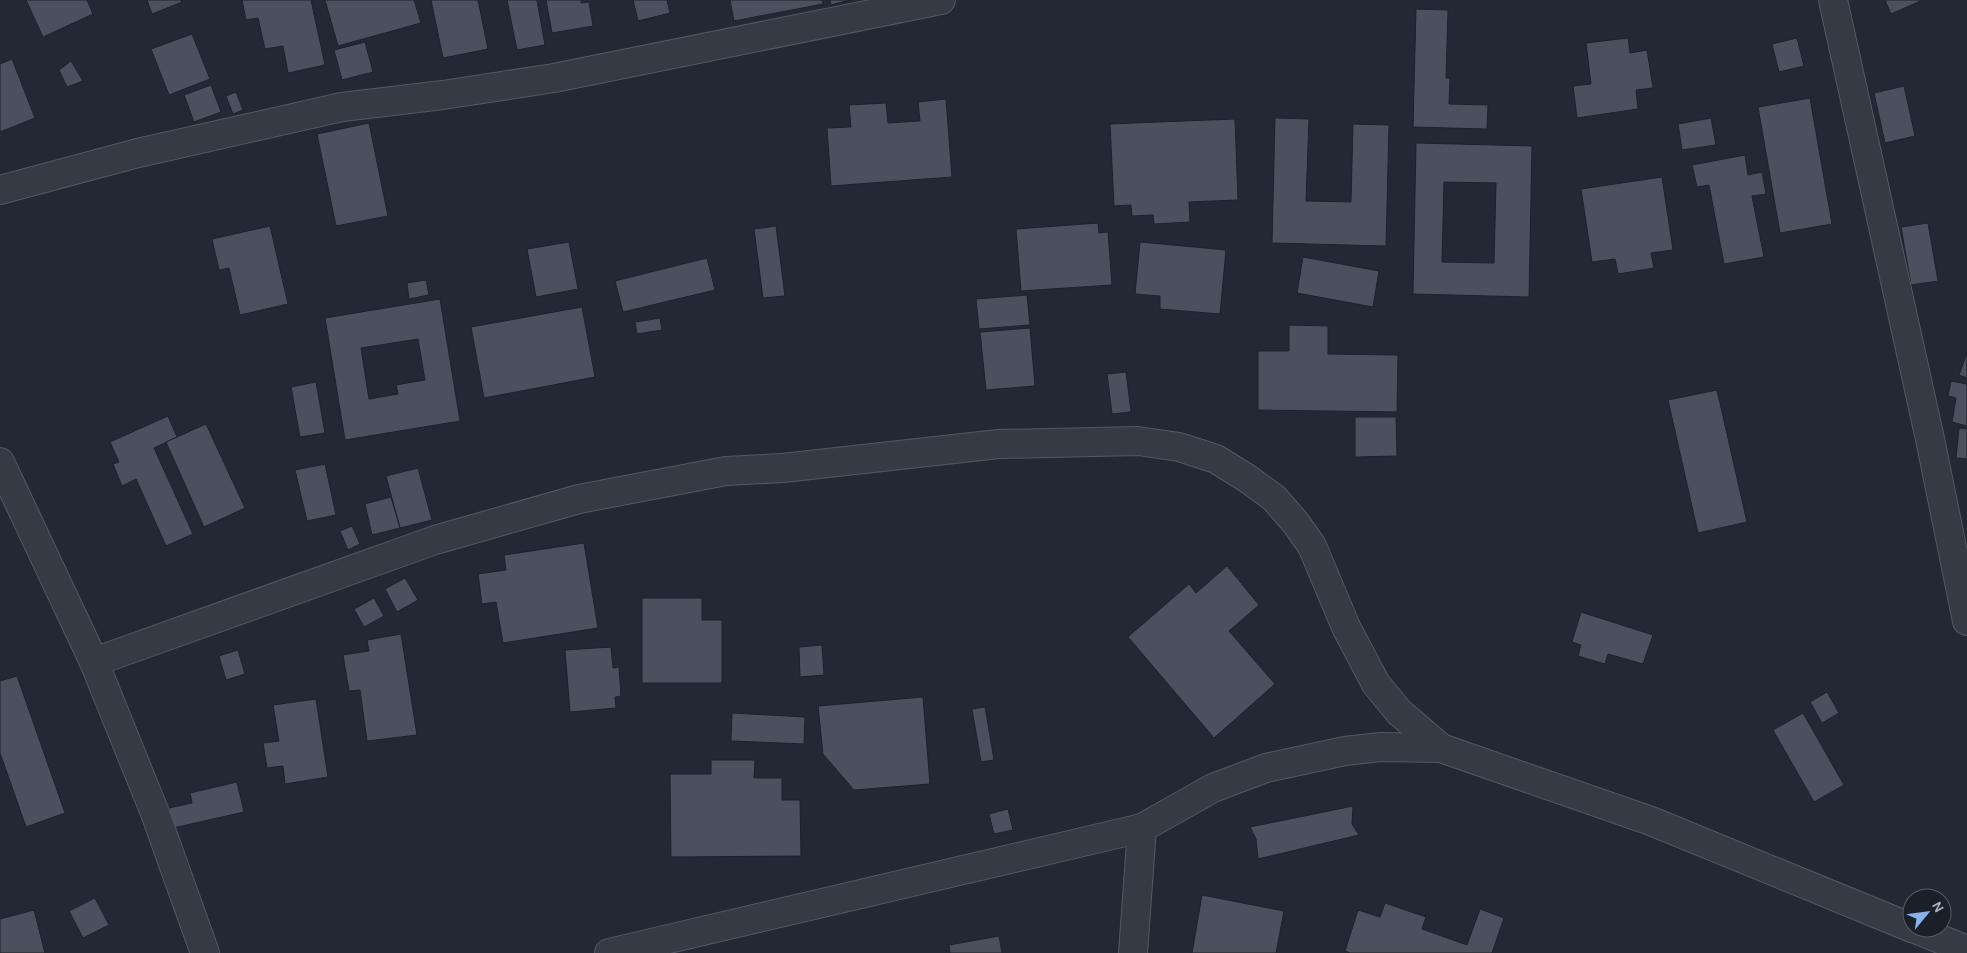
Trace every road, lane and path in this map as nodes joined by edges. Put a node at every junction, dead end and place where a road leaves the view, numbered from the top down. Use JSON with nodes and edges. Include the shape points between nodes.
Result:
{"nodes":[{"id":1,"x":941,"y":0,"type":"edge"},
{"id":2,"x":1833,"y":0,"type":"edge"},
{"id":3,"x":0,"y":190,"type":"edge"},
{"id":4,"x":0,"y":462,"type":"edge"},
{"id":5,"x":1967,"y":621,"type":"edge"},
{"id":6,"x":94,"y":662,"type":"junction"},
{"id":7,"x":1441,"y":748,"type":"junction"},
{"id":8,"x":1142,"y":828,"type":"junction"},
{"id":9,"x":1902,"y":924,"type":"edge"},
{"id":10,"x":1937,"y":938,"type":"edge"},
{"id":11,"x":1967,"y":950,"type":"edge"},
{"id":12,"x":205,"y":953,"type":"edge"},
{"id":13,"x":610,"y":953,"type":"edge"},
{"id":14,"x":1133,"y":953,"type":"edge"}],
"edges":[{"from":1,"to":3,"type":"street","via":[[544,79],[342,107],[138,153]]},
{"from":2,"to":5,"type":"street"},
{"from":4,"to":6,"type":"street"},
{"from":6,"to":7,"type":"street","via":[[435,540],[579,499],[726,471],[783,468],[999,444],[1138,441],[1179,447],[1216,459],[1274,498],[1312,546],[1346,627],[1376,684],[1400,712]]},
{"from":6,"to":12,"type":"street","via":[[155,813]]},
{"from":7,"to":8,"type":"street","via":[[1381,747],[1345,751],[1266,768],[1213,788]]},
{"from":7,"to":9,"type":"street","via":[[1651,821]]},
{"from":8,"to":13,"type":"street"},
{"from":8,"to":14,"type":"street"},
{"from":10,"to":11,"type":"street"}]}
